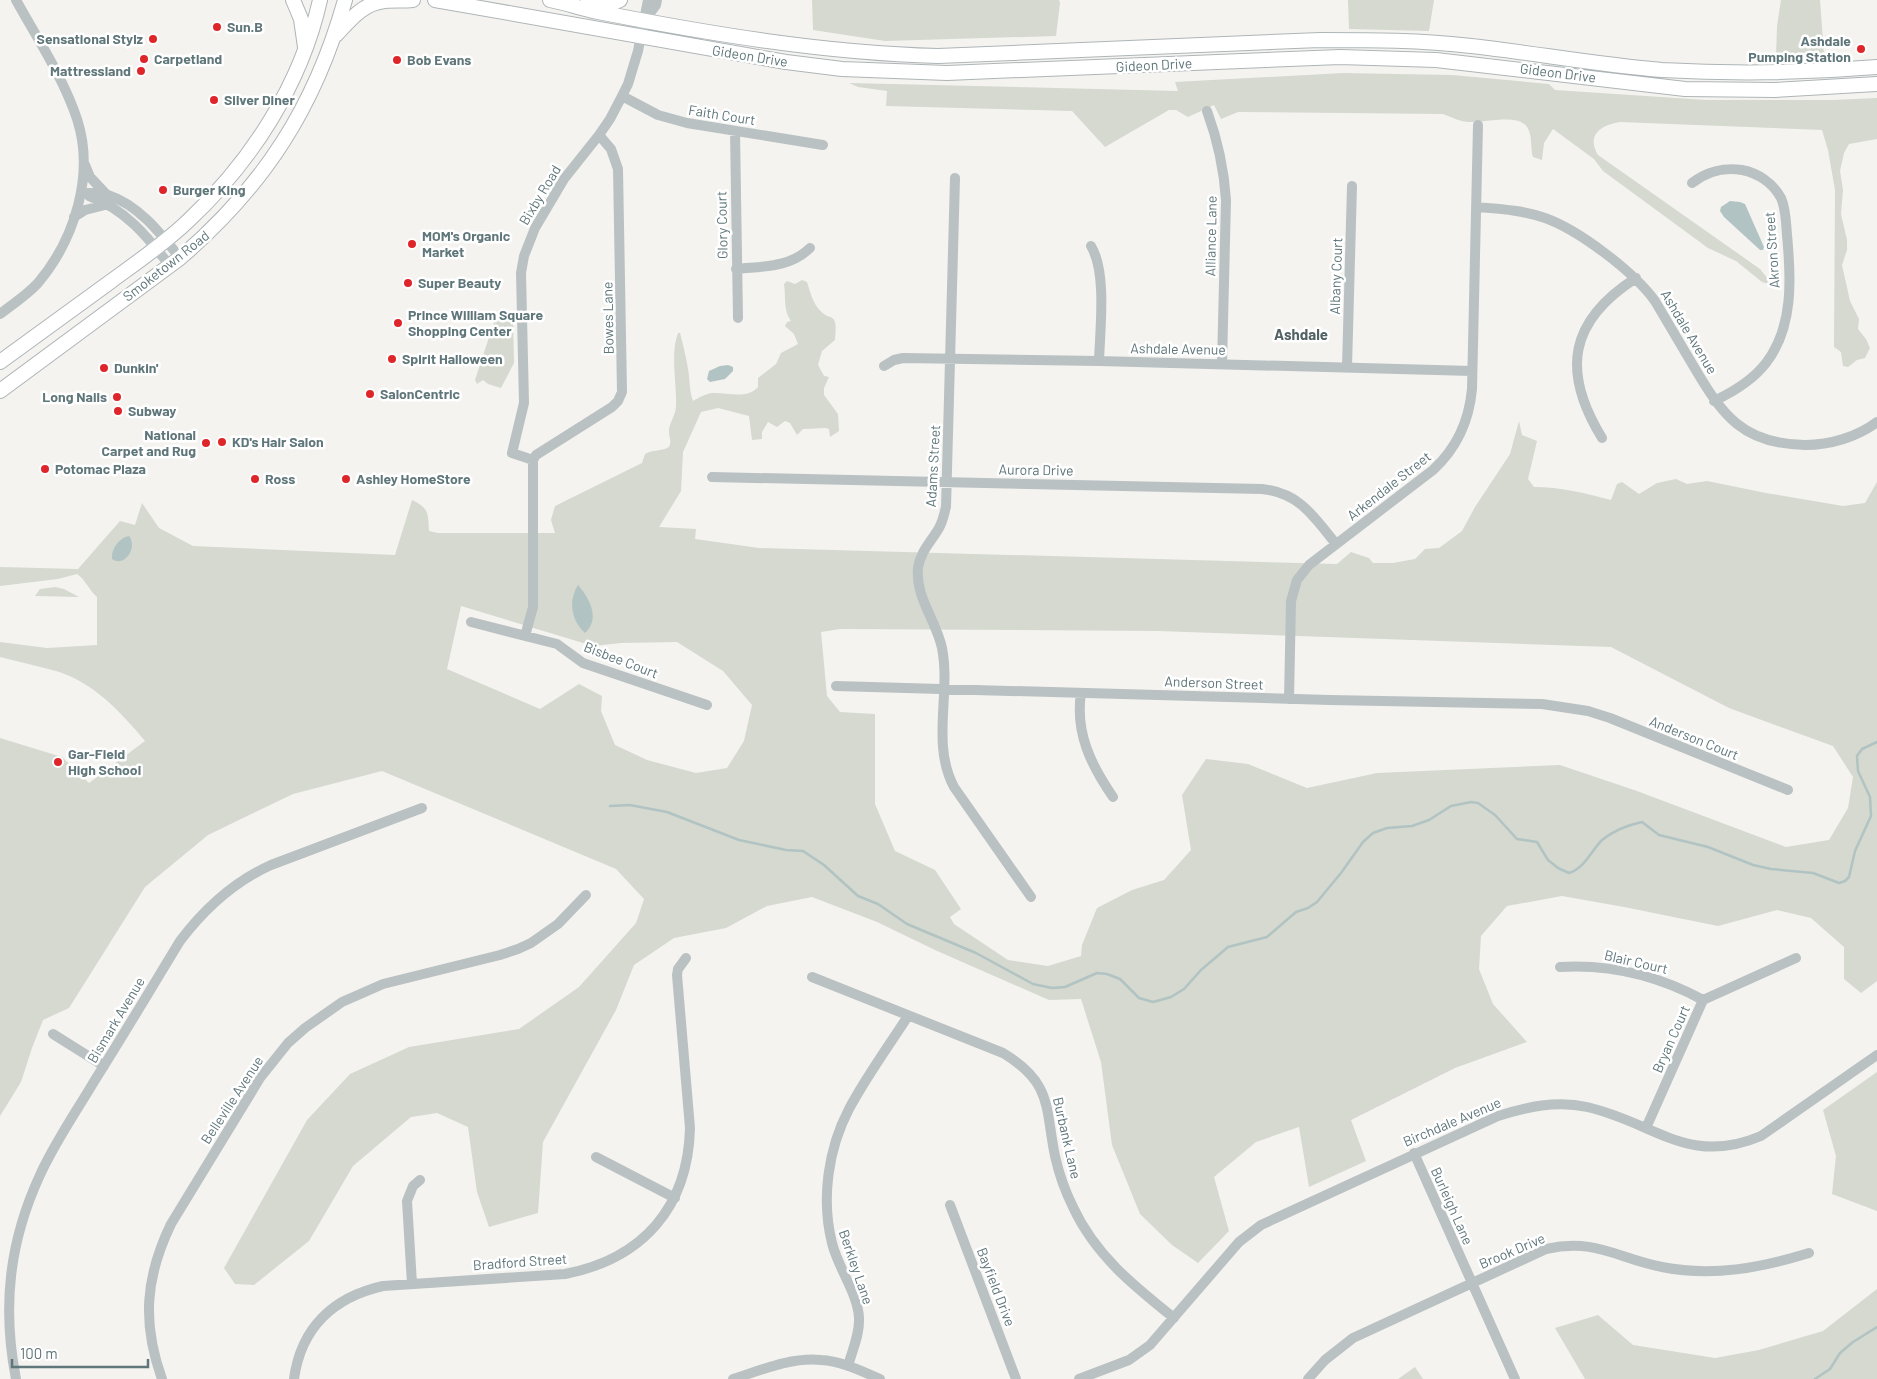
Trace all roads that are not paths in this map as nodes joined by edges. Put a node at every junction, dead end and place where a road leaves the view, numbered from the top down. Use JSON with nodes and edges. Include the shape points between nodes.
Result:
{"nodes":[{"id":1,"x":16,"y":0,"type":"edge"},
{"id":2,"x":293,"y":0,"type":"edge"},
{"id":3,"x":320,"y":0,"type":"edge"},
{"id":4,"x":344,"y":0,"type":"edge"},
{"id":5,"x":413,"y":0,"type":"edge"},
{"id":6,"x":435,"y":0,"type":"edge"},
{"id":7,"x":550,"y":0,"type":"edge"},
{"id":8,"x":620,"y":0,"type":"edge"},
{"id":9,"x":648,"y":0,"type":"edge"},
{"id":10,"x":657,"y":0,"type":"edge"},
{"id":11,"x":577,"y":6,"type":"junction"},
{"id":12,"x":645,"y":20,"type":"junction"},
{"id":13,"x":641,"y":37,"type":"junction"},
{"id":14,"x":332,"y":39,"type":"junction"},
{"id":15,"x":306,"y":49,"type":"junction"},
{"id":16,"x":1073,"y":51,"type":"junction"},
{"id":17,"x":1877,"y":67,"type":"edge"},
{"id":18,"x":1074,"y":69,"type":"junction"},
{"id":19,"x":1877,"y":84,"type":"edge"},
{"id":20,"x":622,"y":96,"type":"junction"},
{"id":21,"x":1207,"y":111,"type":"dead end"},
{"id":22,"x":1478,"y":125,"type":"dead end"},
{"id":23,"x":735,"y":131,"type":"junction"},
{"id":24,"x":599,"y":135,"type":"junction"},
{"id":25,"x":823,"y":145,"type":"dead end"},
{"id":26,"x":84,"y":159,"type":"junction"},
{"id":27,"x":955,"y":178,"type":"dead end"},
{"id":28,"x":1692,"y":183,"type":"dead end"},
{"id":29,"x":1352,"y":186,"type":"dead end"},
{"id":30,"x":81,"y":193,"type":"junction"},
{"id":31,"x":106,"y":194,"type":"junction"},
{"id":32,"x":109,"y":204,"type":"junction"},
{"id":33,"x":1476,"y":207,"type":"junction"},
{"id":34,"x":74,"y":217,"type":"junction"},
{"id":35,"x":161,"y":244,"type":"junction"},
{"id":36,"x":1091,"y":246,"type":"dead end"},
{"id":37,"x":810,"y":248,"type":"dead end"},
{"id":38,"x":175,"y":262,"type":"junction"},
{"id":39,"x":736,"y":269,"type":"junction"},
{"id":40,"x":1636,"y":278,"type":"junction"},
{"id":41,"x":0,"y":314,"type":"edge"},
{"id":42,"x":738,"y":318,"type":"dead end"},
{"id":43,"x":950,"y":358,"type":"junction"},
{"id":44,"x":1099,"y":361,"type":"junction"},
{"id":45,"x":0,"y":362,"type":"edge"},
{"id":46,"x":1222,"y":364,"type":"junction"},
{"id":47,"x":884,"y":366,"type":"dead end"},
{"id":48,"x":1347,"y":367,"type":"junction"},
{"id":49,"x":1472,"y":371,"type":"junction"},
{"id":50,"x":0,"y":392,"type":"edge"},
{"id":51,"x":1714,"y":400,"type":"junction"},
{"id":52,"x":1877,"y":422,"type":"edge"},
{"id":53,"x":1602,"y":438,"type":"dead end"},
{"id":54,"x":533,"y":460,"type":"junction"},
{"id":55,"x":712,"y":477,"type":"dead end"},
{"id":56,"x":947,"y":482,"type":"junction"},
{"id":57,"x":1336,"y":544,"type":"junction"},
{"id":58,"x":471,"y":622,"type":"dead end"},
{"id":59,"x":525,"y":636,"type":"junction"},
{"id":60,"x":836,"y":686,"type":"dead end"},
{"id":61,"x":944,"y":689,"type":"junction"},
{"id":62,"x":1081,"y":693,"type":"junction"},
{"id":63,"x":1289,"y":699,"type":"junction"},
{"id":64,"x":707,"y":705,"type":"dead end"},
{"id":65,"x":1590,"y":712,"type":"joint"},
{"id":66,"x":1788,"y":790,"type":"dead end"},
{"id":67,"x":1113,"y":797,"type":"dead end"},
{"id":68,"x":422,"y":808,"type":"dead end"},
{"id":69,"x":586,"y":895,"type":"dead end"},
{"id":70,"x":1031,"y":897,"type":"dead end"},
{"id":71,"x":686,"y":958,"type":"dead end"},
{"id":72,"x":1796,"y":958,"type":"dead end"},
{"id":73,"x":1560,"y":967,"type":"dead end"},
{"id":74,"x":812,"y":977,"type":"dead end"},
{"id":75,"x":1703,"y":1000,"type":"junction"},
{"id":76,"x":908,"y":1016,"type":"junction"},
{"id":77,"x":53,"y":1034,"type":"dead end"},
{"id":78,"x":1877,"y":1055,"type":"edge"},
{"id":79,"x":104,"y":1066,"type":"junction"},
{"id":80,"x":1646,"y":1128,"type":"junction"},
{"id":81,"x":1414,"y":1153,"type":"junction"},
{"id":82,"x":596,"y":1157,"type":"dead end"},
{"id":83,"x":420,"y":1180,"type":"dead end"},
{"id":84,"x":674,"y":1198,"type":"junction"},
{"id":85,"x":950,"y":1205,"type":"dead end"},
{"id":86,"x":1809,"y":1253,"type":"dead end"},
{"id":87,"x":1472,"y":1283,"type":"junction"},
{"id":88,"x":412,"y":1284,"type":"junction"},
{"id":89,"x":1174,"y":1318,"type":"junction"},
{"id":90,"x":848,"y":1366,"type":"junction"},
{"id":91,"x":16,"y":1379,"type":"edge"},
{"id":92,"x":162,"y":1379,"type":"edge"},
{"id":93,"x":294,"y":1379,"type":"edge"},
{"id":94,"x":733,"y":1379,"type":"edge"},
{"id":95,"x":880,"y":1379,"type":"edge"},
{"id":96,"x":1016,"y":1379,"type":"edge"},
{"id":97,"x":1079,"y":1379,"type":"edge"},
{"id":98,"x":1308,"y":1379,"type":"edge"},
{"id":99,"x":1515,"y":1379,"type":"edge"}],
"edges":[{"from":1,"to":26,"type":"street","via":[[69,98],[84,147]]},
{"from":2,"to":15,"type":"main road","via":[[301,19]]},
{"from":3,"to":15,"type":"main road","name":"Smoketown Road"},
{"from":4,"to":14,"type":"main road","name":"Smoketown Road"},
{"from":5,"to":14,"type":"main road","via":[[373,3],[354,15]]},
{"from":6,"to":13,"type":"main road","name":"Gideon Drive"},
{"from":7,"to":11,"type":"main road","name":"Gideon Drive"},
{"from":8,"to":11,"type":"main road"},
{"from":9,"to":12,"type":"street"},
{"from":10,"to":12,"type":"street"},
{"from":11,"to":12,"type":"main road","name":"Gideon Drive"},
{"from":12,"to":13,"type":"street","name":"Bixby Road"},
{"from":12,"to":16,"type":"main road","name":"Gideon Drive","via":[[797,46],[893,55]]},
{"from":13,"to":18,"type":"main road","name":"Gideon Drive","via":[[769,60],[842,69],[946,73]]},
{"from":13,"to":20,"type":"street","name":"Bixby Road"},
{"from":14,"to":38,"type":"main road","name":"Smoketown Road","via":[[300,114],[270,164],[225,217]]},
{"from":15,"to":35,"type":"main road","name":"Smoketown Road","via":[[277,109],[242,162],[205,205]]},
{"from":16,"to":17,"type":"main road","name":"Gideon Drive","via":[[1377,40],[1469,45],[1661,70],[1773,73]]},
{"from":16,"to":18,"type":"main road"},
{"from":18,"to":19,"type":"main road","name":"Gideon Drive","via":[[1386,57],[1500,66],[1685,89],[1775,90]]},
{"from":20,"to":23,"type":"street","name":"Faith Court","via":[[668,119]]},
{"from":20,"to":24,"type":"street","name":"Bixby Road"},
{"from":21,"to":46,"type":"street","name":"Alliance Lane","via":[[1225,178]]},
{"from":22,"to":33,"type":"street","name":"Arkendale Street"},
{"from":23,"to":25,"type":"street","name":"Faith Court"},
{"from":23,"to":39,"type":"street","name":"Glory Court"},
{"from":24,"to":54,"type":"street","name":"Bixby Road","via":[[564,179],[528,242],[522,265],[524,403],[512,453]]},
{"from":24,"to":54,"type":"street","name":"Bowes Lane","via":[[611,149],[618,169],[622,392],[612,407]]},
{"from":26,"to":30,"type":"street"},
{"from":26,"to":31,"type":"street","via":[[90,176]]},
{"from":27,"to":43,"type":"street","name":"Adams Street"},
{"from":28,"to":51,"type":"street","name":"Akron Street","via":[[1702,175],[1725,169],[1746,171],[1768,182],[1777,192],[1784,209],[1790,284],[1782,334],[1762,369],[1736,389]]},
{"from":29,"to":48,"type":"street","name":"Albany Court"},
{"from":30,"to":31,"type":"street"},
{"from":30,"to":32,"type":"street"},
{"from":30,"to":34,"type":"street"},
{"from":31,"to":35,"type":"street","via":[[138,213],[160,232]]},
{"from":32,"to":34,"type":"street","via":[[85,210]]},
{"from":32,"to":35,"type":"street"},
{"from":33,"to":40,"type":"street","name":"Ashdale Avenue","via":[[1525,212],[1560,224]]},
{"from":33,"to":49,"type":"street","name":"Arkendale Street"},
{"from":34,"to":41,"type":"street","via":[[46,273],[24,297]]},
{"from":35,"to":38,"type":"street"},
{"from":35,"to":45,"type":"main road","name":"Smoketown Road"},
{"from":36,"to":44,"type":"street","via":[[1100,275]]},
{"from":37,"to":39,"type":"street","via":[[785,264]]},
{"from":38,"to":50,"type":"main road","name":"Smoketown Road"},
{"from":39,"to":42,"type":"street","name":"Glory Court"},
{"from":40,"to":51,"type":"street","name":"Ashdale Avenue","via":[[1654,301]]},
{"from":40,"to":53,"type":"street","via":[[1615,293],[1589,320],[1577,354],[1581,395]]},
{"from":43,"to":44,"type":"street","name":"Ashdale Avenue"},
{"from":43,"to":47,"type":"street","name":"Ashdale Avenue","via":[[903,358]]},
{"from":43,"to":56,"type":"street","name":"Adams Street"},
{"from":44,"to":46,"type":"street","name":"Ashdale Avenue"},
{"from":46,"to":48,"type":"street","name":"Ashdale Avenue"},
{"from":48,"to":49,"type":"street","name":"Ashdale Avenue"},
{"from":49,"to":57,"type":"street","name":"Arkendale Street","via":[[1468,417],[1450,452],[1433,470]]},
{"from":51,"to":52,"type":"street","name":"Ashdale Avenue","via":[[1734,422],[1760,437],[1796,444],[1843,439]]},
{"from":54,"to":59,"type":"street","via":[[533,607]]},
{"from":55,"to":56,"type":"street","name":"Aurora Drive"},
{"from":56,"to":57,"type":"street","name":"Aurora Drive","via":[[1269,490],[1302,504]]},
{"from":56,"to":61,"type":"street","name":"Adams Street","via":[[944,518],[922,555],[918,577],[942,650]]},
{"from":57,"to":63,"type":"street","name":"Arkendale Street","via":[[1303,571],[1293,590]]},
{"from":58,"to":59,"type":"street","name":"Bisbee Court"},
{"from":59,"to":64,"type":"street","name":"Bisbee Court","via":[[557,644],[583,663]]},
{"from":60,"to":61,"type":"street","name":"Anderson Street"},
{"from":61,"to":62,"type":"street","name":"Anderson Street"},
{"from":61,"to":70,"type":"street","name":"Adams Street","via":[[943,755],[948,776]]},
{"from":62,"to":63,"type":"street","name":"Anderson Street"},
{"from":62,"to":67,"type":"street","via":[[1079,716],[1084,742],[1099,776]]},
{"from":63,"to":65,"type":"street","name":"Anderson Street","via":[[1542,704]]},
{"from":65,"to":66,"type":"street","name":"Anderson Court"},
{"from":68,"to":79,"type":"street","name":"Bismark Avenue","via":[[271,865],[237,883],[206,910],[180,941]]},
{"from":69,"to":92,"type":"street","name":"Belleville Avenue","via":[[558,924],[531,943],[500,955],[405,977],[362,992],[323,1014],[282,1050],[260,1078],[161,1245],[148,1302],[150,1340]]},
{"from":71,"to":84,"type":"street","name":"Bradford Street","via":[[677,976],[690,1128],[685,1170]]},
{"from":72,"to":75,"type":"street","name":"Bryan Court"},
{"from":73,"to":75,"type":"street","name":"Blair Court","via":[[1595,967],[1641,974]]},
{"from":74,"to":76,"type":"street","name":"Burbank Lane"},
{"from":75,"to":80,"type":"street","name":"Bryan Court"},
{"from":76,"to":89,"type":"street","name":"Burbank Lane","via":[[1003,1054],[1026,1070],[1043,1094],[1063,1183],[1083,1227],[1118,1272]]},
{"from":76,"to":90,"type":"street","name":"Berkley Lane","via":[[848,1110],[830,1168],[826,1207],[829,1230],[836,1259],[854,1296],[859,1318]]},
{"from":77,"to":79,"type":"street"},
{"from":78,"to":80,"type":"street","name":"Birchdale Avenue","via":[[1769,1131],[1741,1143],[1722,1146],[1688,1144]]},
{"from":79,"to":91,"type":"street","name":"Bismark Avenue","via":[[49,1158],[22,1220],[10,1274],[8,1300]]},
{"from":80,"to":81,"type":"street","name":"Birchdale Avenue","via":[[1586,1107],[1535,1106],[1498,1116]]},
{"from":81,"to":87,"type":"street","name":"Burleigh Lane"},
{"from":81,"to":89,"type":"street","name":"Birchdale Avenue","via":[[1261,1225],[1239,1242]]},
{"from":82,"to":84,"type":"street"},
{"from":83,"to":88,"type":"street","via":[[413,1186],[407,1201]]},
{"from":84,"to":88,"type":"street","name":"Bradford Street","via":[[663,1217],[645,1237],[597,1266],[566,1274]]},
{"from":85,"to":96,"type":"street","name":"Bayfield Drive"},
{"from":86,"to":87,"type":"street","name":"Brook Drive","via":[[1753,1268],[1712,1272],[1662,1267],[1598,1248],[1570,1245],[1546,1249]]},
{"from":87,"to":98,"type":"street","name":"Brook Drive","via":[[1353,1338]]},
{"from":87,"to":99,"type":"street","name":"Burleigh Lane"},
{"from":88,"to":93,"type":"street","name":"Bradford Street","via":[[366,1290],[342,1301],[328,1312],[310,1333]]},
{"from":89,"to":97,"type":"street","name":"Birchdale Avenue","via":[[1158,1337],[1129,1360]]},
{"from":90,"to":94,"type":"street","via":[[822,1360],[797,1360]]},
{"from":90,"to":95,"type":"street"}]}
